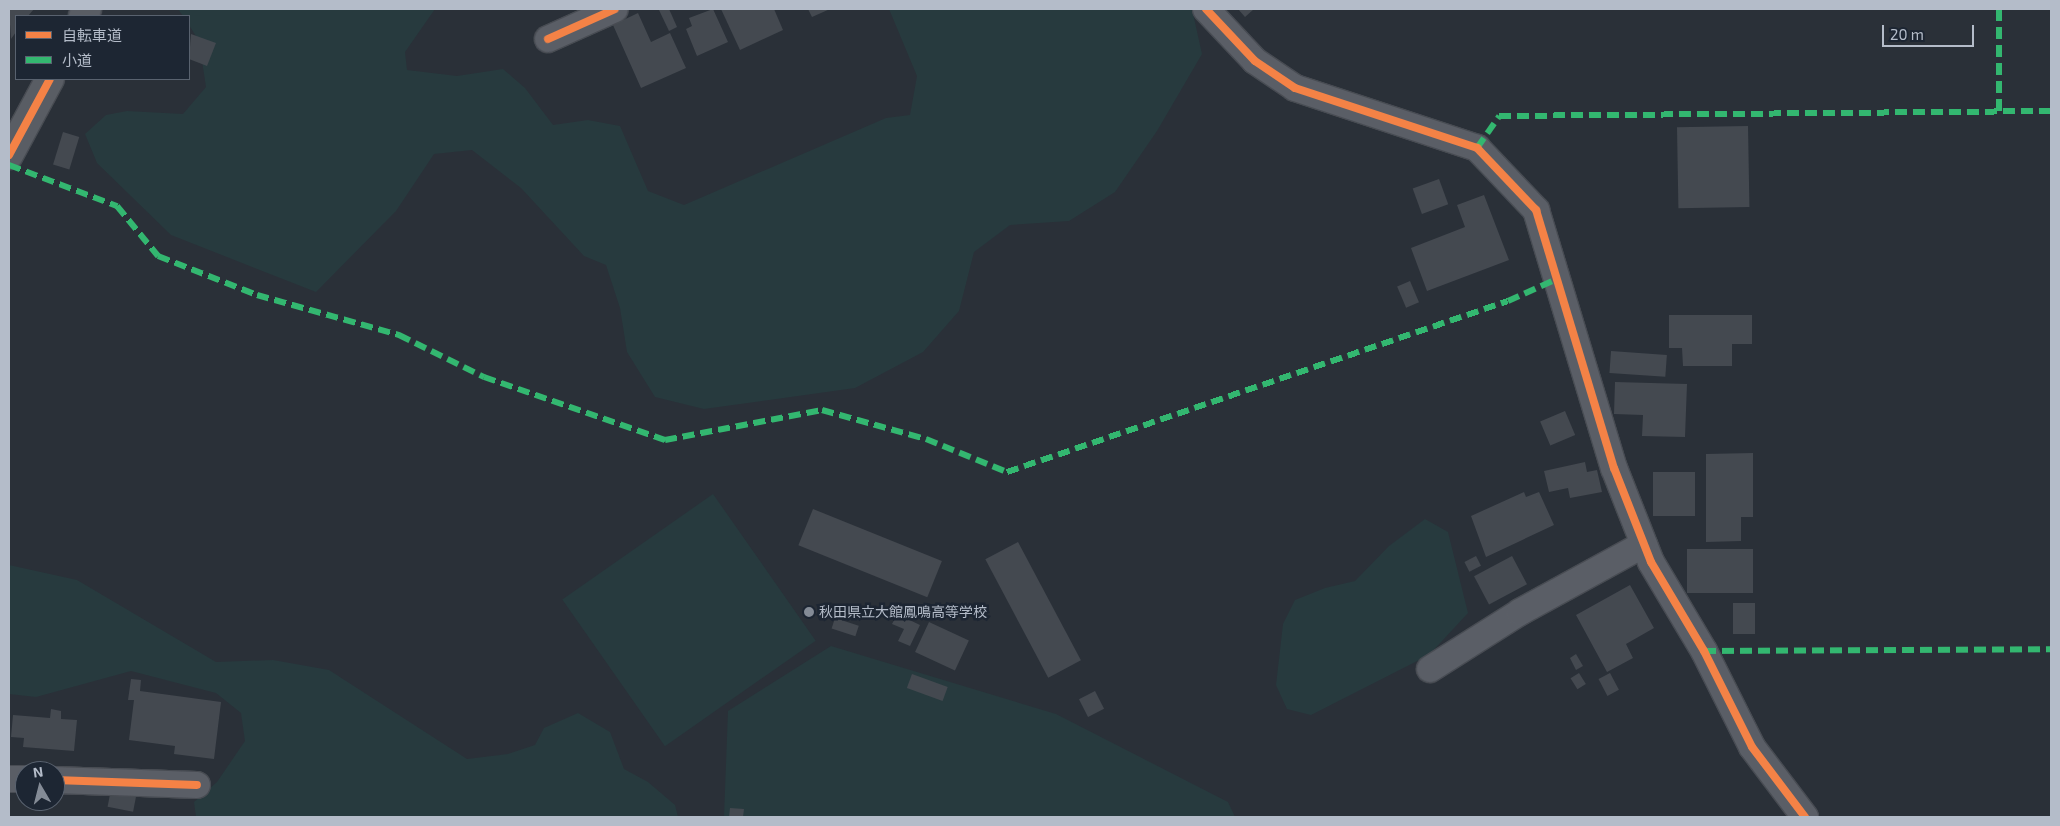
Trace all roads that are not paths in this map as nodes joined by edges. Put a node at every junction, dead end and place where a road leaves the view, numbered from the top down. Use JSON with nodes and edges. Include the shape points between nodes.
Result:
{"nodes":[{"id":1,"x":615,"y":9,"type":"edge"},
{"id":2,"x":1206,"y":9,"type":"edge"},
{"id":3,"x":548,"y":38,"type":"dead end"},
{"id":4,"x":49,"y":80,"type":"edge"},
{"id":5,"x":9,"y":155,"type":"edge"},
{"id":6,"x":1644,"y":544,"type":"junction"},
{"id":7,"x":1430,"y":668,"type":"dead end"},
{"id":8,"x":65,"y":780,"type":"edge"},
{"id":9,"x":197,"y":785,"type":"dead end"},
{"id":10,"x":1805,"y":817,"type":"edge"}],
"edges":[{"from":1,"to":3,"type":"street"},
{"from":2,"to":6,"type":"street","via":[[1255,61],[1295,88],[1477,148],[1536,210],[1614,468]]},
{"from":4,"to":5,"type":"street"},
{"from":6,"to":7,"type":"street","via":[[1520,612]]},
{"from":6,"to":10,"type":"street","via":[[1752,747]]},
{"from":8,"to":9,"type":"street"}]}
